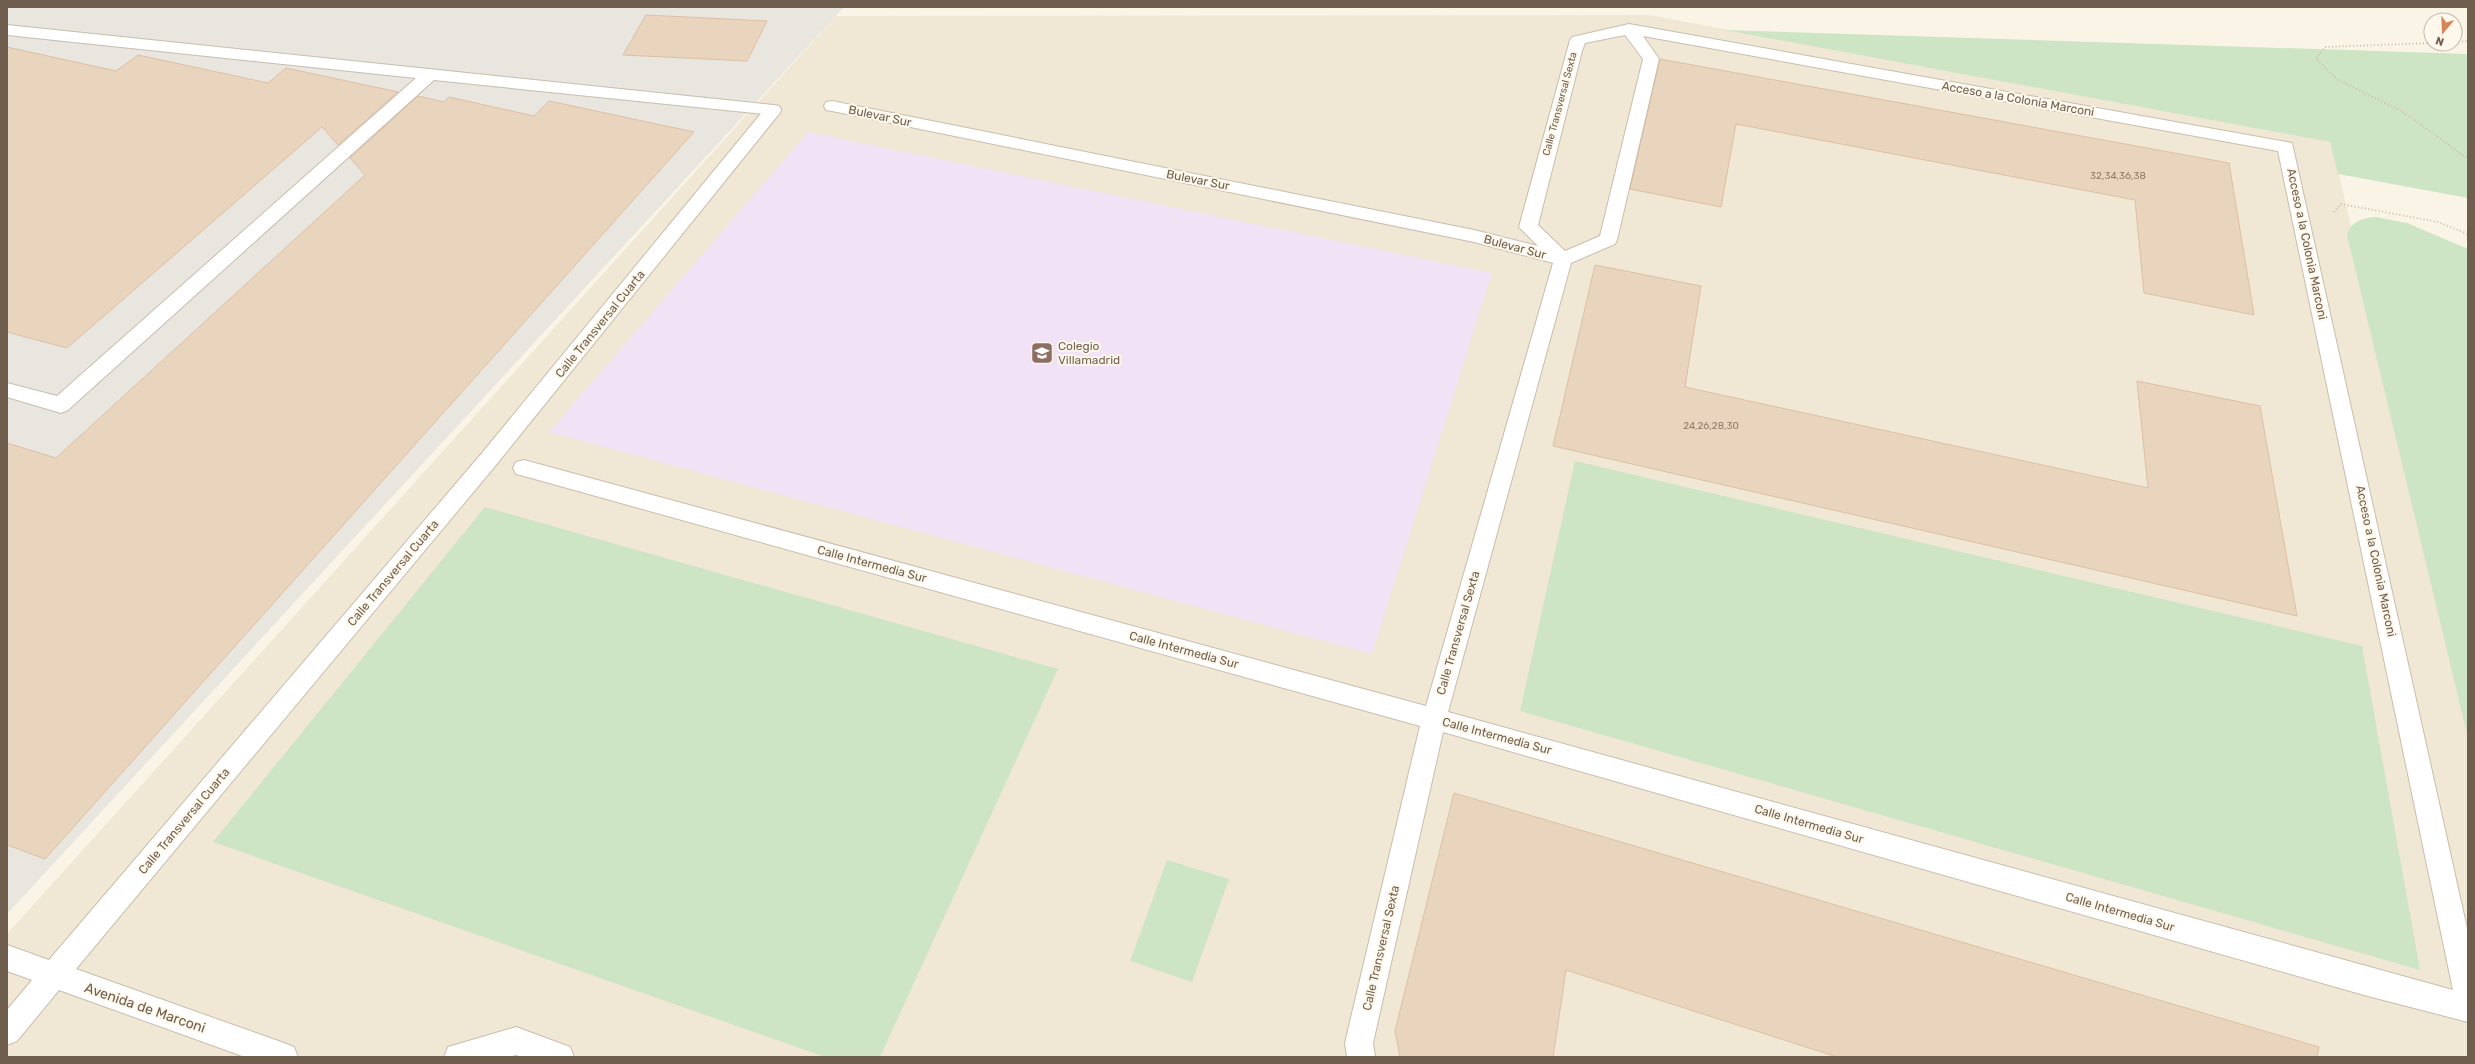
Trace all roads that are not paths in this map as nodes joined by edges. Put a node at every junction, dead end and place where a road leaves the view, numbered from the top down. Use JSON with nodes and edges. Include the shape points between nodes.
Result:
{"nodes":[{"id":1,"x":1629,"y":29,"type":"junction"},
{"id":2,"x":7,"y":30,"type":"edge"},
{"id":3,"x":430,"y":75,"type":"junction"},
{"id":4,"x":832,"y":106,"type":"dead end"},
{"id":5,"x":1563,"y":259,"type":"junction"},
{"id":6,"x":7,"y":390,"type":"edge"},
{"id":7,"x":524,"y":468,"type":"dead end"},
{"id":8,"x":1434,"y":719,"type":"junction"},
{"id":9,"x":7,"y":958,"type":"edge"},
{"id":10,"x":54,"y":976,"type":"junction"},
{"id":11,"x":2468,"y":995,"type":"edge"},
{"id":12,"x":2468,"y":1008,"type":"edge"},
{"id":13,"x":7,"y":1031,"type":"edge"},
{"id":14,"x":284,"y":1057,"type":"edge"},
{"id":15,"x":458,"y":1057,"type":"edge"},
{"id":16,"x":560,"y":1057,"type":"edge"},
{"id":17,"x":1361,"y":1057,"type":"edge"}],
"edges":[{"from":1,"to":5,"type":"street","via":[[1651,59],[1608,240]]},
{"from":1,"to":5,"type":"street","name":"Calle Transversal Sexta","via":[[1578,40],[1574,50],[1528,227]]},
{"from":1,"to":11,"type":"street","name":"Acceso a la Colonia Marconi","via":[[2286,146]]},
{"from":2,"to":3,"type":"street"},
{"from":3,"to":6,"type":"street","via":[[61,405]]},
{"from":3,"to":10,"type":"street","name":"Calle Transversal Cuarta","via":[[773,110],[489,459]]},
{"from":4,"to":5,"type":"street","name":"Bulevar Sur","via":[[1474,236]]},
{"from":5,"to":8,"type":"street","name":"Calle Transversal Sexta"},
{"from":7,"to":8,"type":"street","name":"Calle Intermedia Sur"},
{"from":8,"to":12,"type":"street","name":"Calle Intermedia Sur"},
{"from":8,"to":17,"type":"street","name":"Calle Transversal Sexta","via":[[1359,1043]]},
{"from":9,"to":10,"type":"street","name":"Avenida de Marconi"},
{"from":10,"to":13,"type":"street","name":"Calle Transversal Cuarta"},
{"from":10,"to":14,"type":"street","name":"Avenida de Marconi"},
{"from":15,"to":16,"type":"street","via":[[516,1041]]}]}
